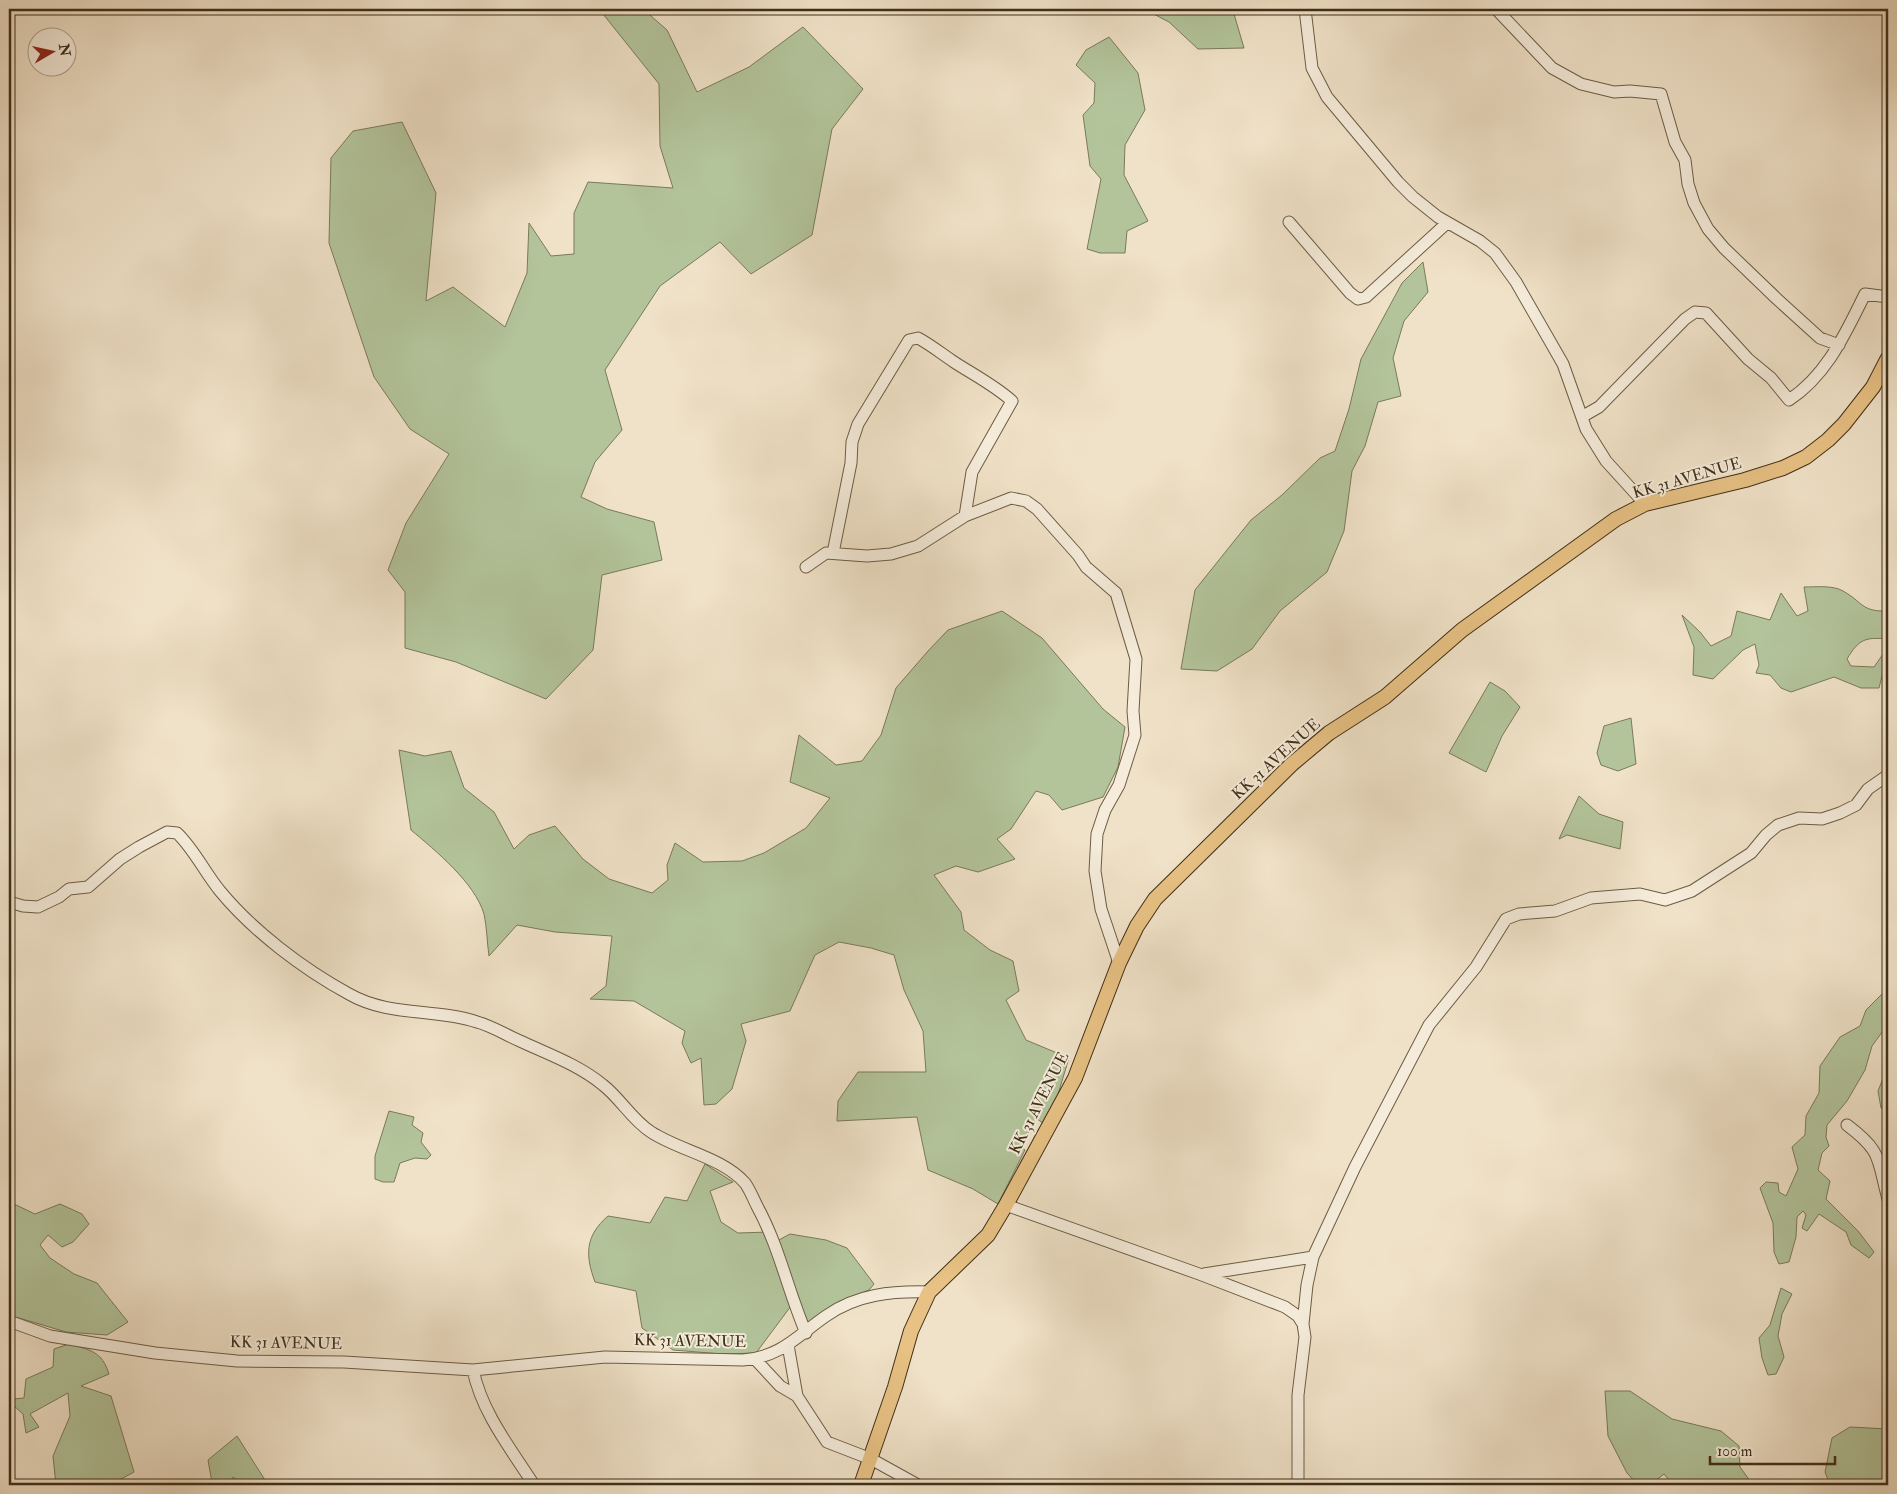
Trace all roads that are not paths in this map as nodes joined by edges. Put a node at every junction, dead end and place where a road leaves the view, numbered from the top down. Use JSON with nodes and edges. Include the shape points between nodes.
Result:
{"nodes":[{"id":1,"x":1305,"y":9,"type":"edge"},
{"id":2,"x":1496,"y":9,"type":"edge"},
{"id":3,"x":1289,"y":222,"type":"dead end"},
{"id":4,"x":1447,"y":223,"type":"junction"},
{"id":5,"x":1888,"y":297,"type":"edge"},
{"id":6,"x":1839,"y":345,"type":"junction"},
{"id":7,"x":1888,"y":358,"type":"edge"},
{"id":8,"x":1585,"y":415,"type":"dead end"},
{"id":9,"x":1645,"y":504,"type":"junction"},
{"id":10,"x":965,"y":516,"type":"junction"},
{"id":11,"x":833,"y":553,"type":"junction"},
{"id":12,"x":806,"y":567,"type":"dead end"},
{"id":13,"x":1888,"y":775,"type":"edge"},
{"id":14,"x":9,"y":902,"type":"edge"},
{"id":15,"x":1119,"y":962,"type":"junction"},
{"id":16,"x":1847,"y":1125,"type":"dead end"},
{"id":17,"x":1888,"y":1199,"type":"edge"},
{"id":18,"x":1006,"y":1205,"type":"junction"},
{"id":19,"x":1313,"y":1257,"type":"junction"},
{"id":20,"x":1202,"y":1274,"type":"junction"},
{"id":21,"x":929,"y":1292,"type":"junction"},
{"id":22,"x":9,"y":1321,"type":"edge"},
{"id":23,"x":1303,"y":1324,"type":"junction"},
{"id":24,"x":806,"y":1333,"type":"junction"},
{"id":25,"x":788,"y":1345,"type":"junction"},
{"id":26,"x":755,"y":1359,"type":"junction"},
{"id":27,"x":473,"y":1370,"type":"junction"},
{"id":28,"x":797,"y":1396,"type":"junction"},
{"id":29,"x":871,"y":1459,"type":"junction"},
{"id":30,"x":534,"y":1485,"type":"edge"},
{"id":31,"x":861,"y":1485,"type":"edge"},
{"id":32,"x":918,"y":1485,"type":"edge"},
{"id":33,"x":1298,"y":1485,"type":"edge"}],
"edges":[{"from":1,"to":4,"type":"street","via":[[1312,68],[1324,91],[1398,182],[1426,209]]},
{"from":2,"to":6,"type":"street","via":[[1552,68],[1580,84],[1614,92],[1661,94],[1675,142],[1685,160],[1694,202],[1708,229],[1820,338]]},
{"from":3,"to":4,"type":"street","via":[[1358,299],[1366,297]]},
{"from":4,"to":9,"type":"street","via":[[1480,240],[1495,252],[1564,364],[1586,430],[1606,461]]},
{"from":5,"to":6,"type":"street","via":[[1865,294]]},
{"from":6,"to":8,"type":"street","via":[[1804,390],[1789,400],[1706,314],[1695,312],[1599,406]]},
{"from":7,"to":9,"type":"main road","name":"KK 31 AVENUE","via":[[1873,387],[1844,424],[1806,457],[1745,480]]},
{"from":9,"to":15,"type":"main road","name":"KK 31 AVENUE","via":[[1616,519],[1469,624],[1385,697],[1329,733],[1292,764],[1155,898]]},
{"from":10,"to":11,"type":"street","via":[[918,546],[891,554]]},
{"from":10,"to":11,"type":"street","via":[[972,472],[1012,401],[934,346],[918,338],[909,340],[858,424]]},
{"from":10,"to":15,"type":"street","via":[[1011,498],[1026,501],[1037,509],[1086,567],[1116,593],[1120,602],[1136,659],[1135,735],[1119,785],[1105,810],[1097,834],[1095,871],[1101,909]]},
{"from":11,"to":12,"type":"street","via":[[817,558]]},
{"from":13,"to":19,"type":"street","via":[[1868,789],[1856,805],[1840,813],[1822,819],[1798,818],[1778,825],[1751,853],[1692,891],[1666,900],[1640,894],[1591,898],[1555,911],[1519,914],[1506,920],[1476,967],[1429,1025],[1355,1167]]},
{"from":14,"to":24,"type":"street","via":[[38,907],[69,889],[88,887],[139,847],[167,832],[177,833],[204,871],[250,923],[319,978],[378,1006],[478,1022],[564,1061],[604,1086],[639,1124],[736,1176],[749,1190],[766,1223]]},
{"from":15,"to":18,"type":"main road","name":"KK 31 AVENUE","via":[[1075,1078]]},
{"from":16,"to":17,"type":"street","via":[[1878,1155]]},
{"from":18,"to":20,"type":"street"},
{"from":18,"to":21,"type":"main road","name":"KK 31 AVENUE","via":[[988,1235]]},
{"from":19,"to":20,"type":"street"},
{"from":19,"to":23,"type":"street"},
{"from":20,"to":23,"type":"street","via":[[1285,1308],[1298,1316]]},
{"from":21,"to":24,"type":"street","name":"KK 31 AVENUE","via":[[872,1294],[827,1315]]},
{"from":21,"to":29,"type":"main road","via":[[911,1331]]},
{"from":22,"to":27,"type":"street","name":"KK 31 AVENUE","via":[[50,1336],[155,1353],[237,1361],[344,1362]]},
{"from":23,"to":33,"type":"street","via":[[1305,1337],[1298,1395]]},
{"from":24,"to":25,"type":"street","name":"KK 31 AVENUE"},
{"from":25,"to":26,"type":"street","name":"KK 31 AVENUE"},
{"from":25,"to":28,"type":"street"},
{"from":26,"to":27,"type":"street","name":"KK 31 AVENUE","via":[[605,1357]]},
{"from":26,"to":28,"type":"street","via":[[780,1386]]},
{"from":27,"to":30,"type":"street","via":[[486,1408]]},
{"from":28,"to":29,"type":"street","via":[[827,1442]]},
{"from":29,"to":31,"type":"main road"},
{"from":29,"to":32,"type":"street"}]}
